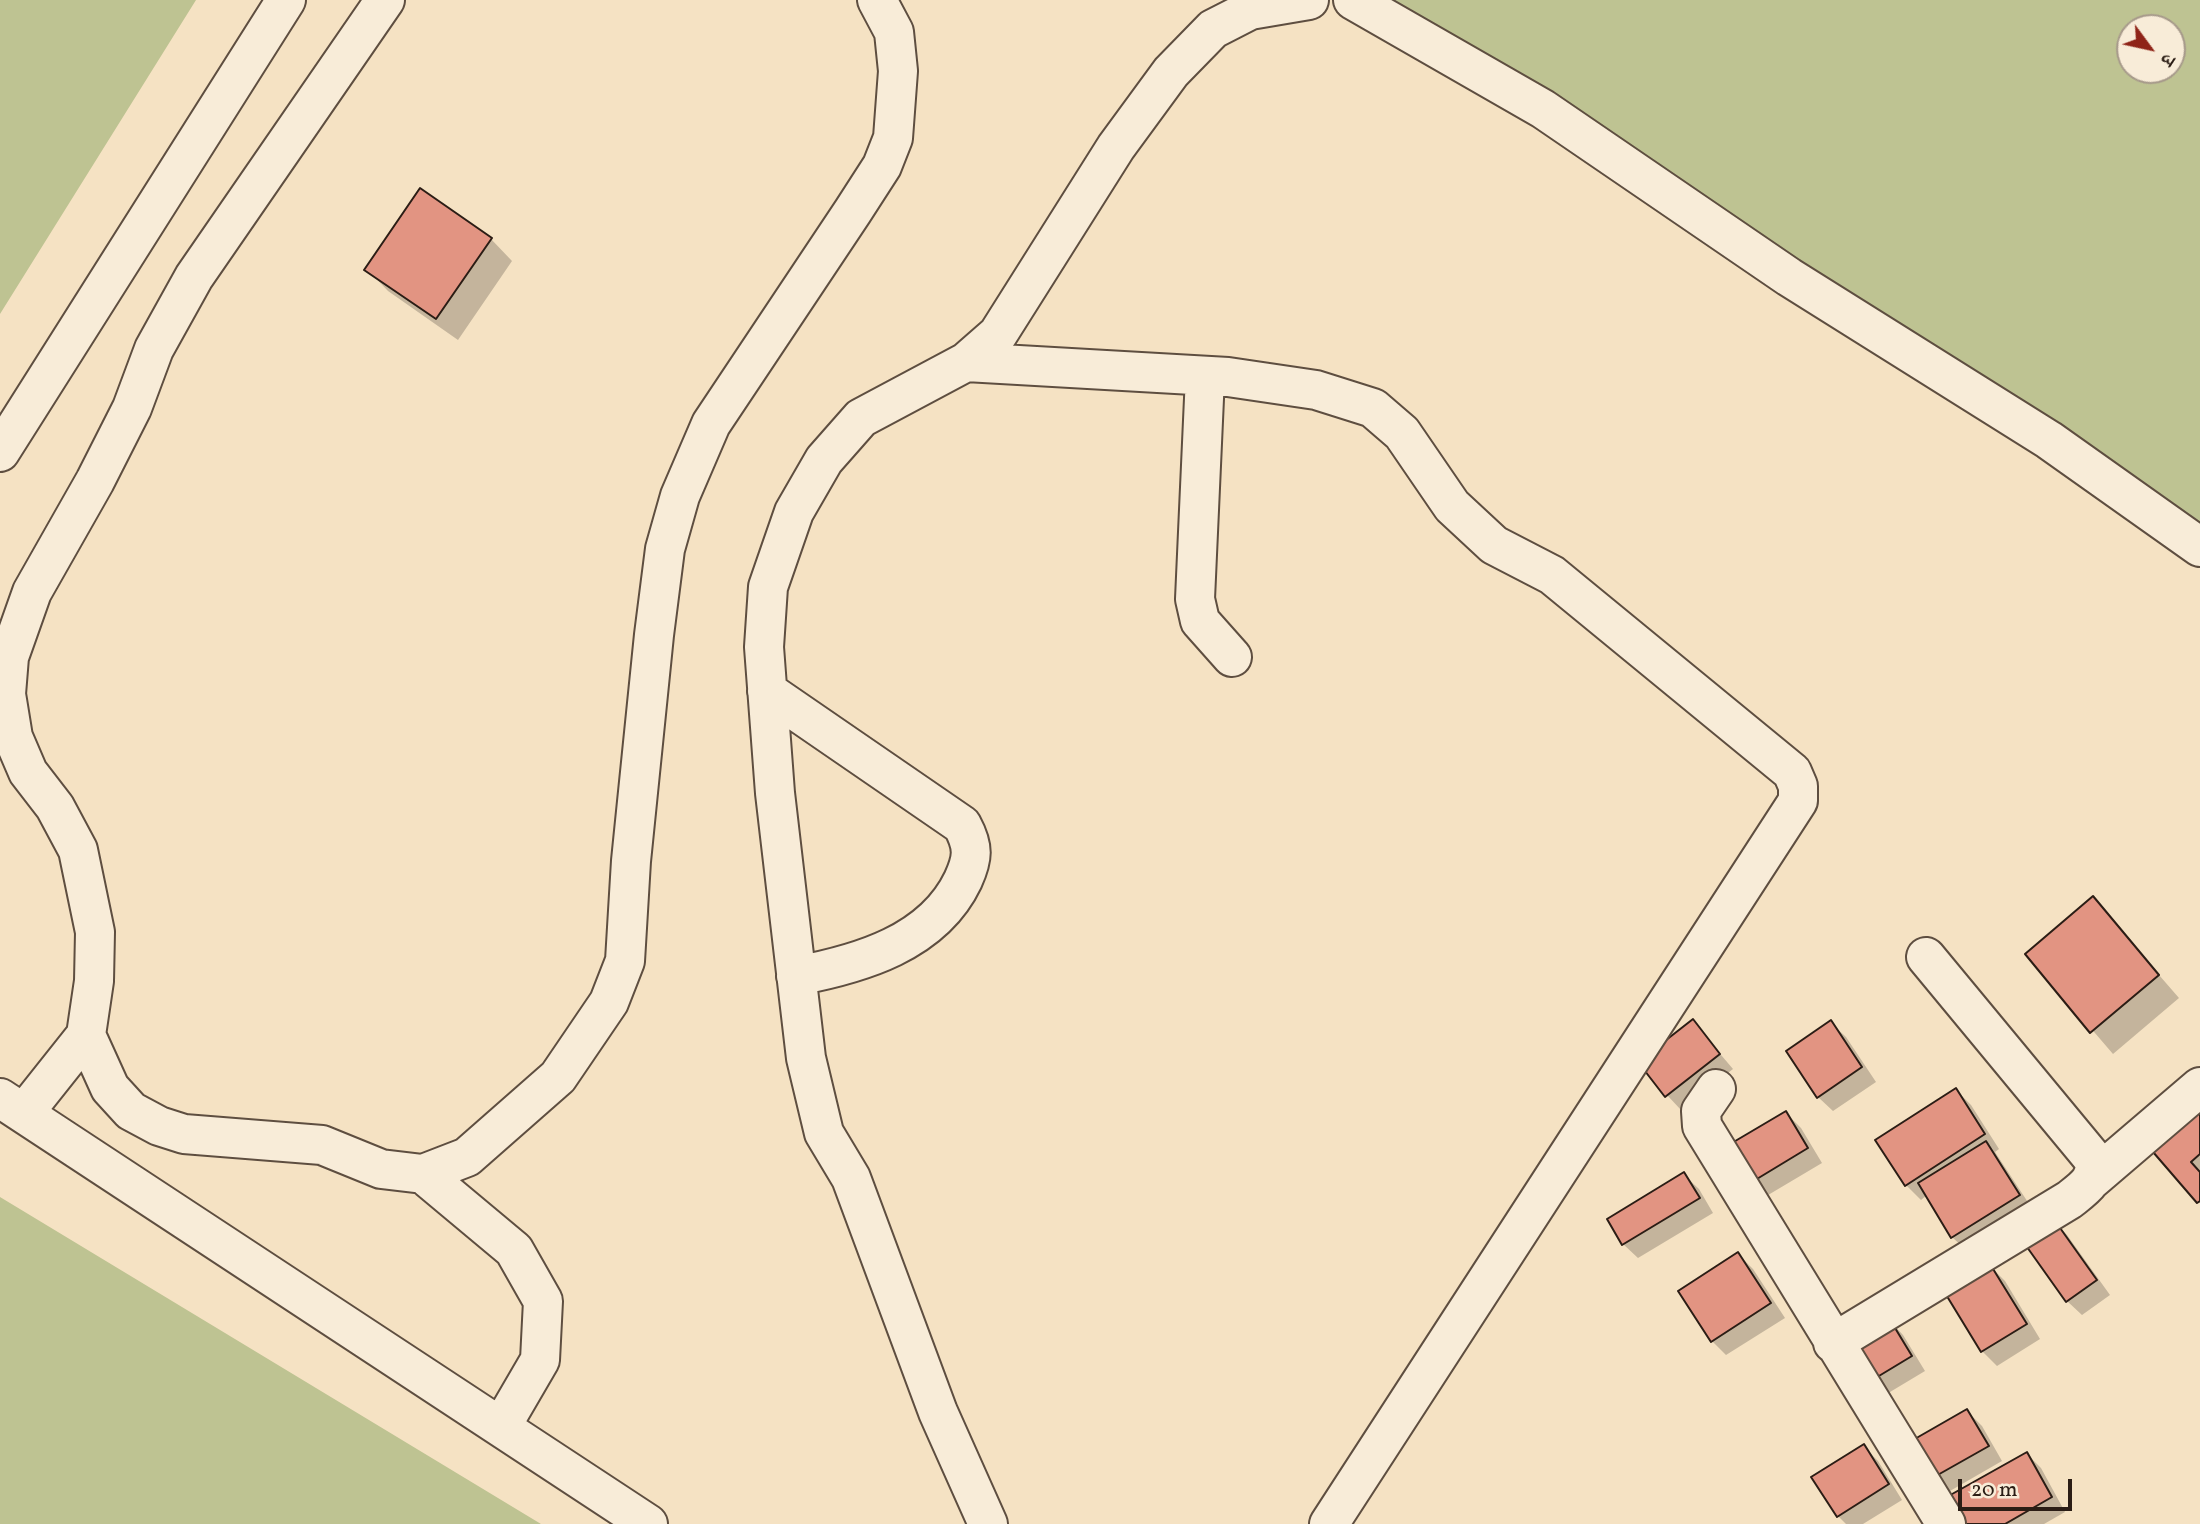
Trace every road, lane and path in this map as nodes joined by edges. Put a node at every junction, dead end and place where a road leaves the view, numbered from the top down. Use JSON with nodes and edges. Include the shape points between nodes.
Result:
{"nodes":[{"id":1,"x":286,"y":0,"type":"edge"},
{"id":2,"x":385,"y":0,"type":"edge"},
{"id":3,"x":877,"y":0,"type":"edge"},
{"id":4,"x":1310,"y":0,"type":"edge"},
{"id":5,"x":1353,"y":0,"type":"edge"},
{"id":6,"x":966,"y":362,"type":"junction"},
{"id":7,"x":1205,"y":376,"type":"junction"},
{"id":8,"x":0,"y":452,"type":"edge"},
{"id":9,"x":2200,"y":547,"type":"edge"},
{"id":10,"x":1232,"y":657,"type":"dead end"},
{"id":11,"x":767,"y":691,"type":"junction"},
{"id":12,"x":1926,"y":957,"type":"dead end"},
{"id":13,"x":796,"y":976,"type":"junction"},
{"id":14,"x":86,"y":1035,"type":"junction"},
{"id":15,"x":2200,"y":1087,"type":"edge"},
{"id":16,"x":1716,"y":1089,"type":"dead end"},
{"id":17,"x":12,"y":1106,"type":"edge"},
{"id":18,"x":423,"y":1174,"type":"junction"},
{"id":19,"x":2090,"y":1181,"type":"junction"},
{"id":20,"x":1833,"y":1343,"type":"junction"},
{"id":21,"x":501,"y":1427,"type":"junction"},
{"id":22,"x":648,"y":1524,"type":"edge"},
{"id":23,"x":988,"y":1524,"type":"edge"},
{"id":24,"x":1329,"y":1524,"type":"edge"},
{"id":25,"x":1946,"y":1524,"type":"edge"}],
"edges":[{"from":1,"to":8,"type":"street"},
{"from":2,"to":14,"type":"street","via":[[194,277],[154,348],[132,408],[95,481],[32,592],[9,657],[6,694],[13,737],[28,772],[55,807],[78,850],[88,888],[95,932]]},
{"from":3,"to":18,"type":"street","via":[[894,32],[898,71],[893,138],[882,166],[711,424],[680,496],[665,549],[631,861],[625,961],[609,1002],[558,1077],[467,1157]]},
{"from":4,"to":6,"type":"street","via":[[1250,10],[1213,29],[1179,64],[1116,147],[998,334]]},
{"from":5,"to":9,"type":"street","via":[[1543,109],[1789,277],[2049,440]]},
{"from":6,"to":7,"type":"street"},
{"from":6,"to":11,"type":"street","via":[[861,418],[824,460],[794,512],[768,587]]},
{"from":7,"to":10,"type":"street","via":[[1195,599],[1200,621]]},
{"from":7,"to":24,"type":"street","via":[[1316,390],[1373,408],[1402,433],[1452,506],[1494,545],[1552,575],[1792,772],[1798,786],[1798,800]]},
{"from":11,"to":13,"type":"street"},
{"from":11,"to":13,"type":"street","via":[[962,825],[972,844],[972,861],[954,898],[931,924],[887,951],[841,968]]},
{"from":12,"to":19,"type":"street","via":[[2094,1160]]},
{"from":13,"to":23,"type":"street","via":[[806,1058],[824,1133],[851,1178],[938,1412]]},
{"from":14,"to":17,"type":"street"},
{"from":14,"to":18,"type":"street","via":[[110,1088],[131,1111],[159,1126],[184,1134],[322,1145],[381,1169]]},
{"from":15,"to":19,"type":"street"},
{"from":16,"to":20,"type":"street","via":[[1701,1111],[1702,1126]]},
{"from":17,"to":21,"type":"street"},
{"from":18,"to":21,"type":"street","via":[[514,1250],[543,1301],[540,1360]]},
{"from":19,"to":20,"type":"street","via":[[2069,1200]]},
{"from":20,"to":25,"type":"street"},
{"from":21,"to":22,"type":"street"}]}
